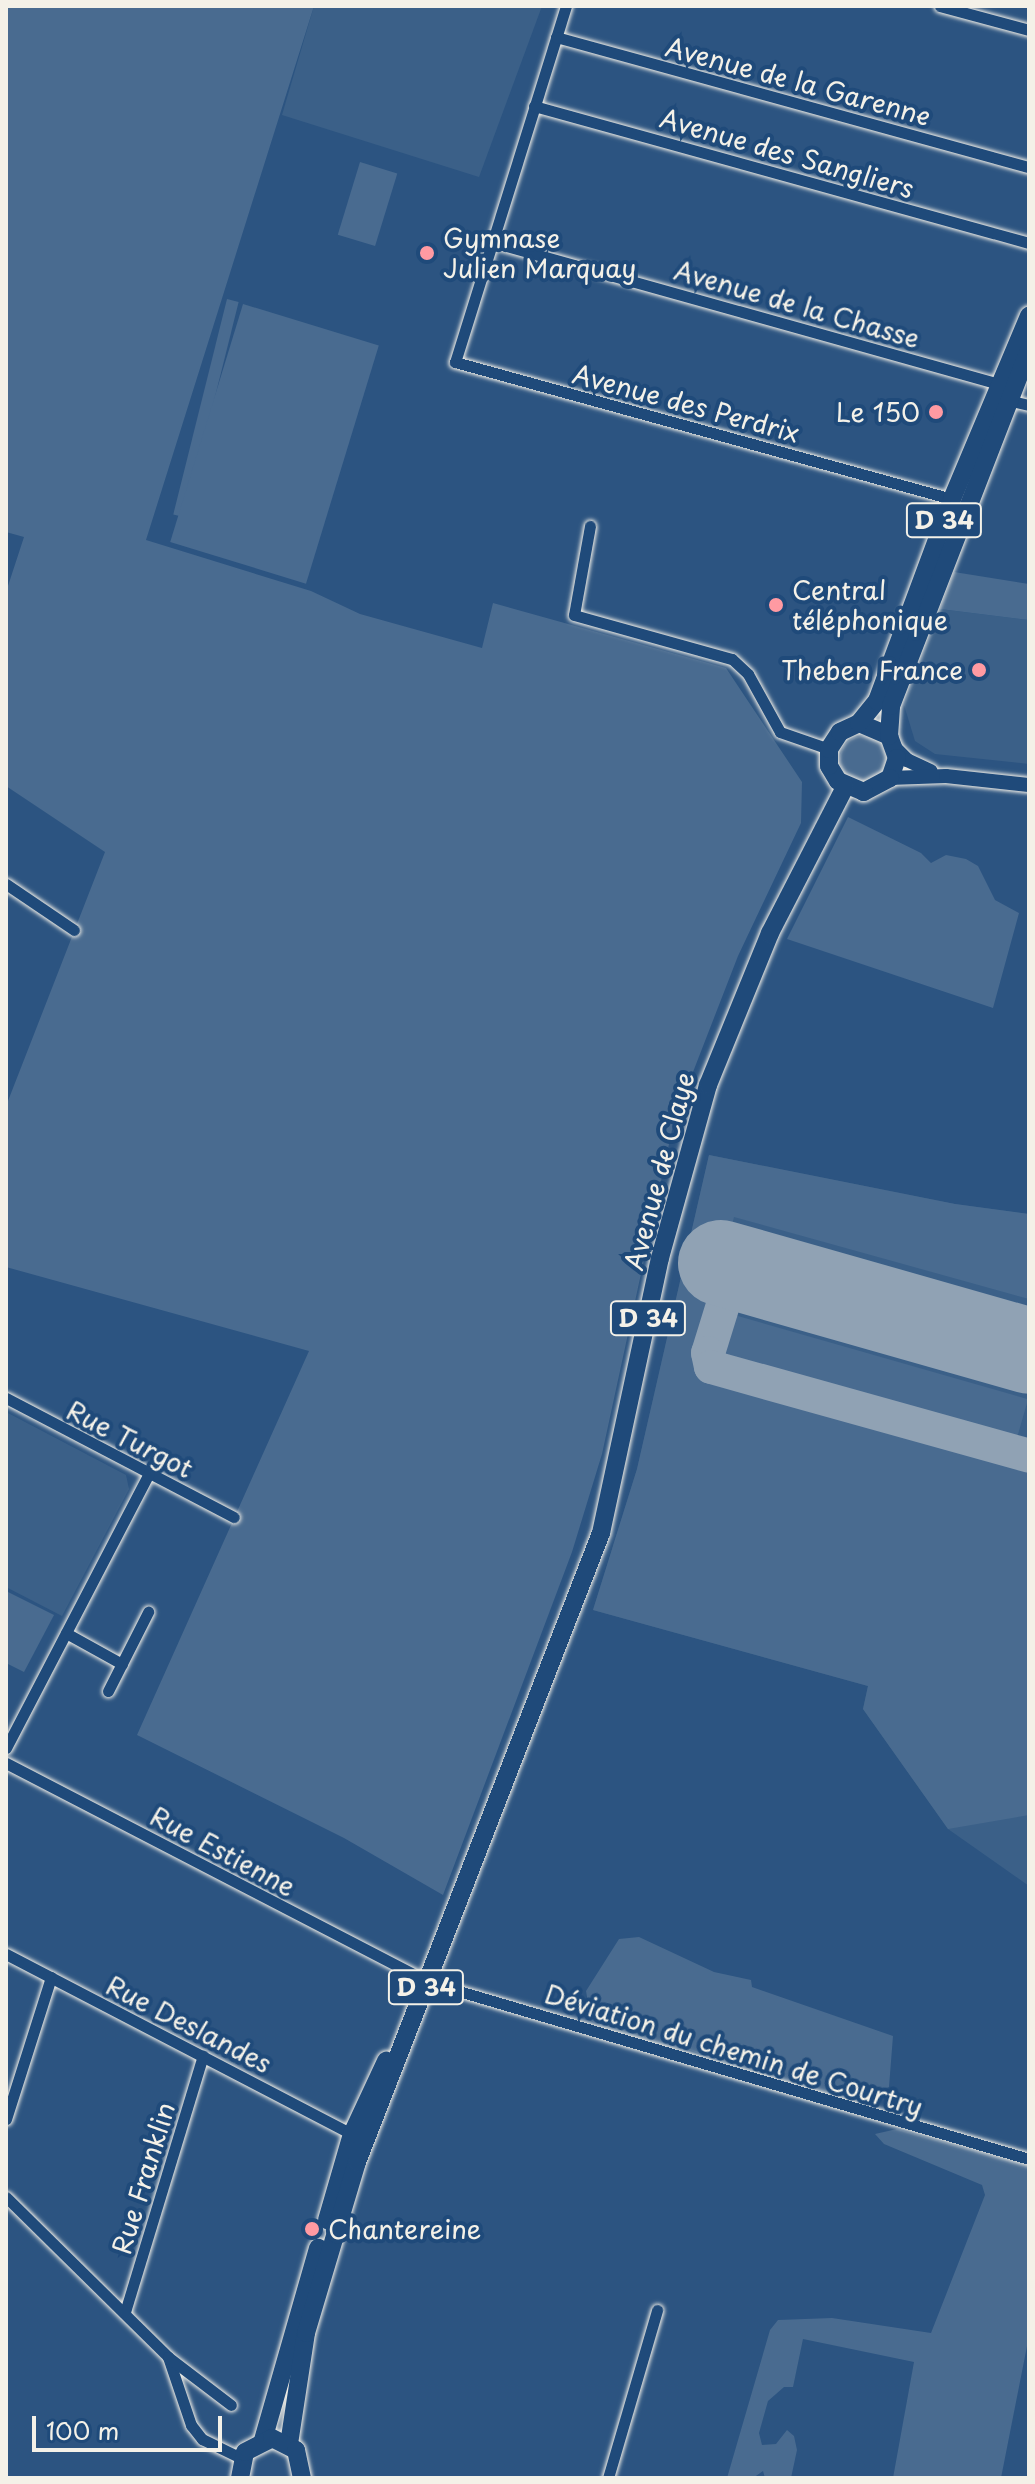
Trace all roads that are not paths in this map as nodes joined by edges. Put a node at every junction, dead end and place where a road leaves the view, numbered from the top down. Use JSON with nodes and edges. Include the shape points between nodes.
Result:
{"nodes":[{"id":1,"x":566,"y":6,"type":"edge"},
{"id":2,"x":940,"y":6,"type":"edge"},
{"id":3,"x":1029,"y":30,"type":"edge"},
{"id":4,"x":556,"y":37,"type":"junction"},
{"id":5,"x":534,"y":106,"type":"junction"},
{"id":6,"x":1029,"y":167,"type":"edge"},
{"id":7,"x":492,"y":242,"type":"junction"},
{"id":8,"x":1029,"y":243,"type":"edge"},
{"id":9,"x":1029,"y":316,"type":"edge"},
{"id":10,"x":1029,"y":350,"type":"edge"},
{"id":11,"x":1003,"y":392,"type":"junction"},
{"id":12,"x":1029,"y":405,"type":"edge"},
{"id":13,"x":952,"y":499,"type":"junction"},
{"id":14,"x":590,"y":526,"type":"dead end"},
{"id":15,"x":859,"y":723,"type":"junction"},
{"id":16,"x":892,"y":742,"type":"junction"},
{"id":17,"x":829,"y":749,"type":"junction"},
{"id":18,"x":946,"y":776,"type":"junction"},
{"id":19,"x":890,"y":778,"type":"junction"},
{"id":20,"x":1029,"y":785,"type":"edge"},
{"id":21,"x":845,"y":787,"type":"junction"},
{"id":22,"x":6,"y":884,"type":"edge"},
{"id":23,"x":74,"y":930,"type":"dead end"},
{"id":24,"x":6,"y":1398,"type":"edge"},
{"id":25,"x":149,"y":1473,"type":"junction"},
{"id":26,"x":234,"y":1517,"type":"dead end"},
{"id":27,"x":148,"y":1612,"type":"dead end"},
{"id":28,"x":66,"y":1633,"type":"junction"},
{"id":29,"x":122,"y":1664,"type":"junction"},
{"id":30,"x":108,"y":1691,"type":"dead end"},
{"id":31,"x":6,"y":1748,"type":"edge"},
{"id":32,"x":8,"y":1768,"type":"edge"},
{"id":33,"x":6,"y":1954,"type":"edge"},
{"id":34,"x":51,"y":1977,"type":"junction"},
{"id":35,"x":424,"y":1980,"type":"junction"},
{"id":36,"x":203,"y":2056,"type":"junction"},
{"id":37,"x":6,"y":2119,"type":"edge"},
{"id":38,"x":352,"y":2134,"type":"junction"},
{"id":39,"x":1029,"y":2159,"type":"edge"},
{"id":40,"x":6,"y":2197,"type":"edge"},
{"id":41,"x":657,"y":2310,"type":"dead end"},
{"id":42,"x":125,"y":2312,"type":"junction"},
{"id":43,"x":168,"y":2357,"type":"junction"},
{"id":44,"x":231,"y":2405,"type":"dead end"},
{"id":45,"x":263,"y":2440,"type":"junction"},
{"id":46,"x":289,"y":2444,"type":"junction"},
{"id":47,"x":241,"y":2458,"type":"junction"},
{"id":48,"x":240,"y":2478,"type":"edge"},
{"id":49,"x":302,"y":2478,"type":"edge"},
{"id":50,"x":608,"y":2478,"type":"edge"}],
"edges":[{"from":1,"to":4,"type":"street"},
{"from":2,"to":3,"type":"street"},
{"from":4,"to":5,"type":"street"},
{"from":4,"to":6,"type":"street","name":"Avenue de la Garenne"},
{"from":5,"to":7,"type":"street"},
{"from":5,"to":8,"type":"street","name":"Avenue des Sangliers"},
{"from":7,"to":11,"type":"street","name":"Avenue de la Chasse"},
{"from":7,"to":13,"type":"street","name":"Avenue des Perdrix","via":[[455,362]]},
{"from":9,"to":11,"type":"main road","number":"D 34"},
{"from":10,"to":11,"type":"main road","number":"D 34"},
{"from":11,"to":12,"type":"street","name":"Avenue de la Chasse"},
{"from":11,"to":13,"type":"main road","number":"D 34"},
{"from":11,"to":16,"type":"main road","number":"D 34","via":[[891,706]]},
{"from":13,"to":15,"type":"main road","number":"D 34","via":[[877,701]]},
{"from":14,"to":17,"type":"street","via":[[574,615],[732,659],[748,674],[780,732]]},
{"from":15,"to":16,"type":"main road"},
{"from":15,"to":17,"type":"main road","via":[[840,732]]},
{"from":16,"to":18,"type":"street","via":[[915,766]]},
{"from":16,"to":19,"type":"main road"},
{"from":17,"to":21,"type":"main road","via":[[829,766]]},
{"from":18,"to":19,"type":"street"},
{"from":18,"to":20,"type":"street"},
{"from":19,"to":21,"type":"main road","via":[[864,792]]},
{"from":21,"to":35,"type":"main road","name":"Avenue de Claye","number":"D 34","via":[[770,933],[708,1085],[660,1258],[601,1533]]},
{"from":22,"to":23,"type":"street"},
{"from":24,"to":25,"type":"street","name":"Rue Turgot"},
{"from":25,"to":26,"type":"street","name":"Rue Turgot"},
{"from":25,"to":28,"type":"street"},
{"from":27,"to":29,"type":"street"},
{"from":28,"to":29,"type":"street"},
{"from":28,"to":31,"type":"street"},
{"from":29,"to":30,"type":"street"},
{"from":32,"to":35,"type":"street","name":"Rue Estienne"},
{"from":33,"to":34,"type":"street","name":"Rue Deslandes"},
{"from":34,"to":36,"type":"street","name":"Rue Deslandes"},
{"from":34,"to":37,"type":"street"},
{"from":35,"to":38,"type":"main road","name":"Avenue de Claye","number":"D 34"},
{"from":35,"to":39,"type":"street","name":"Déviation du chemin de Courtry"},
{"from":35,"to":46,"type":"main road","name":"Avenue de Claye","number":"D 34","via":[[342,2207],[306,2333]]},
{"from":36,"to":38,"type":"street","name":"Rue Deslandes"},
{"from":36,"to":42,"type":"street","name":"Rue Franklin"},
{"from":38,"to":45,"type":"main road","name":"Avenue de Claye","number":"D 34"},
{"from":40,"to":42,"type":"street"},
{"from":41,"to":50,"type":"street"},
{"from":42,"to":43,"type":"street"},
{"from":43,"to":44,"type":"street"},
{"from":43,"to":47,"type":"street","via":[[191,2425],[202,2439]]},
{"from":45,"to":46,"type":"main road"},
{"from":45,"to":47,"type":"main road"},
{"from":46,"to":49,"type":"main road","name":"Avenue de Claye","number":"D 34","via":[[300,2457]]},
{"from":47,"to":48,"type":"main road"}]}
